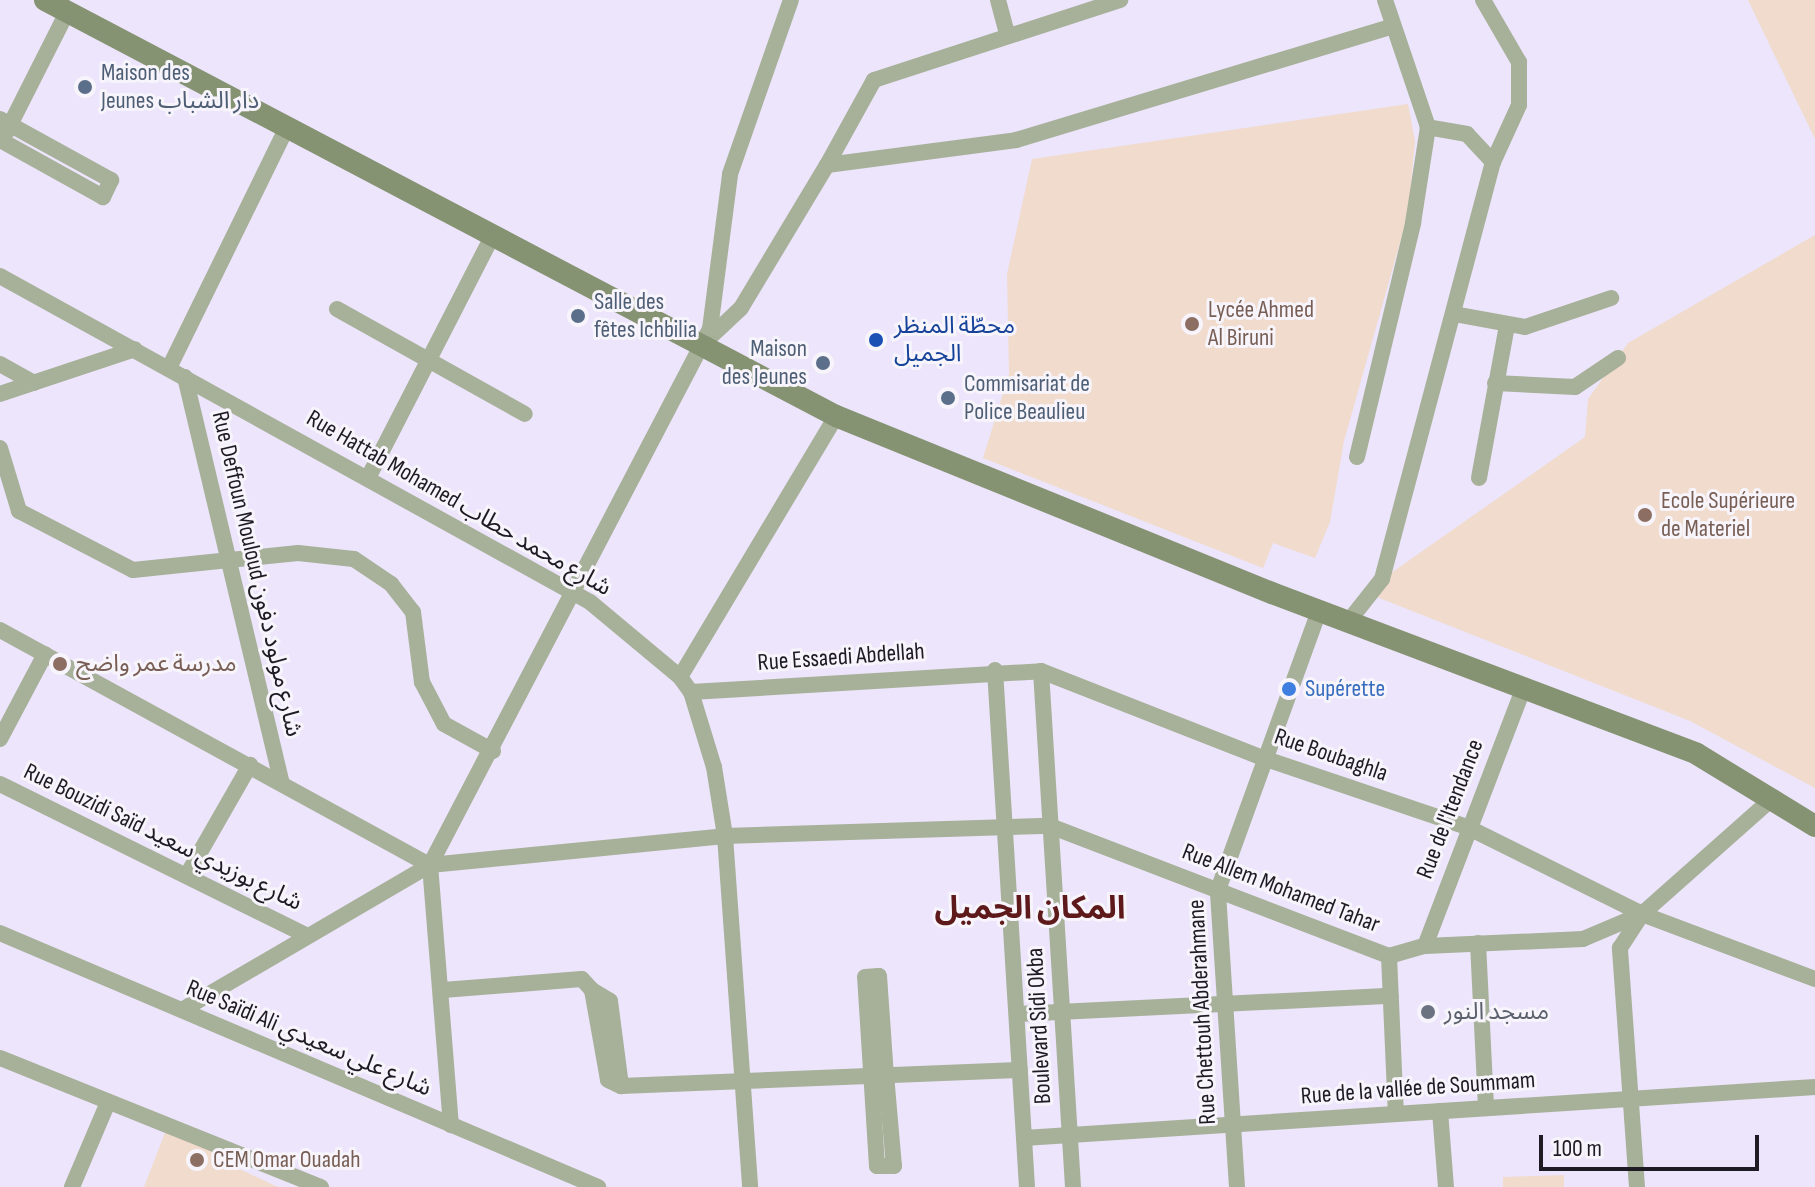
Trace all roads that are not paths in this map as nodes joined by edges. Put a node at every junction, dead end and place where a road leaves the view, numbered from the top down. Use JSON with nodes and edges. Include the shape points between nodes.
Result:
{"nodes":[{"id":1,"x":45,"y":0,"type":"edge"},
{"id":2,"x":791,"y":0,"type":"edge"},
{"id":3,"x":998,"y":0,"type":"edge"},
{"id":4,"x":1120,"y":0,"type":"edge"},
{"id":5,"x":1385,"y":0,"type":"edge"},
{"id":6,"x":1483,"y":0,"type":"edge"},
{"id":7,"x":67,"y":12,"type":"junction"},
{"id":8,"x":1393,"y":26,"type":"junction"},
{"id":9,"x":1007,"y":33,"type":"junction"},
{"id":10,"x":6,"y":122,"type":"edge"},
{"id":11,"x":1428,"y":127,"type":"junction"},
{"id":12,"x":286,"y":129,"type":"junction"},
{"id":13,"x":1,"y":142,"type":"edge"},
{"id":14,"x":1493,"y":162,"type":"junction"},
{"id":15,"x":827,"y":165,"type":"junction"},
{"id":16,"x":492,"y":237,"type":"junction"},
{"id":17,"x":0,"y":276,"type":"edge"},
{"id":18,"x":1611,"y":298,"type":"dead end"},
{"id":19,"x":337,"y":309,"type":"dead end"},
{"id":20,"x":1454,"y":314,"type":"junction"},
{"id":21,"x":1507,"y":325,"type":"junction"},
{"id":22,"x":702,"y":345,"type":"junction"},
{"id":23,"x":135,"y":349,"type":"junction"},
{"id":24,"x":1618,"y":358,"type":"dead end"},
{"id":25,"x":429,"y":361,"type":"junction"},
{"id":26,"x":0,"y":364,"type":"edge"},
{"id":27,"x":169,"y":368,"type":"junction"},
{"id":28,"x":185,"y":377,"type":"junction"},
{"id":29,"x":34,"y":383,"type":"junction"},
{"id":30,"x":1495,"y":383,"type":"junction"},
{"id":31,"x":0,"y":394,"type":"edge"},
{"id":32,"x":525,"y":414,"type":"dead end"},
{"id":33,"x":836,"y":416,"type":"junction"},
{"id":34,"x":0,"y":448,"type":"edge"},
{"id":35,"x":1357,"y":457,"type":"dead end"},
{"id":36,"x":368,"y":478,"type":"junction"},
{"id":37,"x":1479,"y":478,"type":"dead end"},
{"id":38,"x":228,"y":562,"type":"junction"},
{"id":39,"x":571,"y":591,"type":"junction"},
{"id":40,"x":1319,"y":611,"type":"junction"},
{"id":41,"x":1348,"y":622,"type":"junction"},
{"id":42,"x":0,"y":630,"type":"edge"},
{"id":43,"x":45,"y":654,"type":"junction"},
{"id":44,"x":995,"y":670,"type":"junction"},
{"id":45,"x":1041,"y":671,"type":"junction"},
{"id":46,"x":680,"y":677,"type":"junction"},
{"id":47,"x":1523,"y":690,"type":"junction"},
{"id":48,"x":691,"y":692,"type":"junction"},
{"id":49,"x":0,"y":739,"type":"edge"},
{"id":50,"x":493,"y":751,"type":"junction"},
{"id":51,"x":1263,"y":758,"type":"junction"},
{"id":52,"x":250,"y":765,"type":"junction"},
{"id":53,"x":282,"y":783,"type":"junction"},
{"id":54,"x":0,"y":784,"type":"edge"},
{"id":55,"x":1774,"y":797,"type":"junction"},
{"id":56,"x":1006,"y":826,"type":"junction"},
{"id":57,"x":1050,"y":826,"type":"junction"},
{"id":58,"x":1815,"y":826,"type":"edge"},
{"id":59,"x":1467,"y":827,"type":"junction"},
{"id":60,"x":725,"y":836,"type":"junction"},
{"id":61,"x":430,"y":865,"type":"junction"},
{"id":62,"x":187,"y":875,"type":"junction"},
{"id":63,"x":1218,"y":890,"type":"junction"},
{"id":64,"x":1642,"y":914,"type":"junction"},
{"id":65,"x":0,"y":933,"type":"edge"},
{"id":66,"x":304,"y":934,"type":"junction"},
{"id":67,"x":1478,"y":943,"type":"junction"},
{"id":68,"x":1425,"y":946,"type":"junction"},
{"id":69,"x":1389,"y":956,"type":"junction"},
{"id":70,"x":1815,"y":979,"type":"edge"},
{"id":71,"x":443,"y":990,"type":"junction"},
{"id":72,"x":1391,"y":996,"type":"junction"},
{"id":73,"x":1225,"y":1002,"type":"junction"},
{"id":74,"x":182,"y":1010,"type":"junction"},
{"id":75,"x":1063,"y":1012,"type":"junction"},
{"id":76,"x":1018,"y":1014,"type":"junction"},
{"id":77,"x":0,"y":1058,"type":"edge"},
{"id":78,"x":1020,"y":1070,"type":"junction"},
{"id":79,"x":879,"y":1076,"type":"junction"},
{"id":80,"x":743,"y":1080,"type":"junction"},
{"id":81,"x":1815,"y":1087,"type":"edge"},
{"id":82,"x":1631,"y":1099,"type":"junction"},
{"id":83,"x":108,"y":1102,"type":"junction"},
{"id":84,"x":1486,"y":1108,"type":"junction"},
{"id":85,"x":1440,"y":1111,"type":"junction"},
{"id":86,"x":1396,"y":1114,"type":"junction"},
{"id":87,"x":1233,"y":1124,"type":"junction"},
{"id":88,"x":451,"y":1125,"type":"junction"},
{"id":89,"x":1069,"y":1135,"type":"junction"},
{"id":90,"x":1024,"y":1138,"type":"junction"},
{"id":91,"x":72,"y":1187,"type":"edge"},
{"id":92,"x":321,"y":1187,"type":"edge"},
{"id":93,"x":598,"y":1187,"type":"edge"},
{"id":94,"x":750,"y":1187,"type":"edge"},
{"id":95,"x":1027,"y":1187,"type":"edge"},
{"id":96,"x":1073,"y":1187,"type":"edge"},
{"id":97,"x":1237,"y":1187,"type":"edge"},
{"id":98,"x":1446,"y":1187,"type":"edge"},
{"id":99,"x":1637,"y":1187,"type":"edge"}],
"edges":[{"from":1,"to":7,"type":"main road"},
{"from":2,"to":22,"type":"street","via":[[730,174],[713,321]]},
{"from":3,"to":9,"type":"street"},
{"from":4,"to":9,"type":"street"},
{"from":5,"to":8,"type":"street"},
{"from":6,"to":14,"type":"street","via":[[1519,62],[1519,105]]},
{"from":7,"to":10,"type":"street"},
{"from":7,"to":12,"type":"main road"},
{"from":8,"to":11,"type":"street"},
{"from":8,"to":15,"type":"street","via":[[1016,140]]},
{"from":9,"to":15,"type":"street","via":[[874,80]]},
{"from":10,"to":13,"type":"street"},
{"from":10,"to":13,"type":"street","via":[[111,180],[103,197]]},
{"from":11,"to":14,"type":"street","via":[[1467,134]]},
{"from":11,"to":35,"type":"street","via":[[1413,223]]},
{"from":12,"to":16,"type":"main road"},
{"from":12,"to":27,"type":"street"},
{"from":14,"to":20,"type":"street"},
{"from":15,"to":22,"type":"street","via":[[741,308]]},
{"from":16,"to":22,"type":"main road"},
{"from":16,"to":25,"type":"street"},
{"from":17,"to":23,"type":"street","name":"Rue Hattab Mohamed شارع محمد حطاب"},
{"from":18,"to":21,"type":"street","via":[[1546,323]]},
{"from":19,"to":25,"type":"street"},
{"from":20,"to":21,"type":"street"},
{"from":20,"to":41,"type":"street","via":[[1382,579]]},
{"from":21,"to":30,"type":"street"},
{"from":22,"to":33,"type":"main road"},
{"from":22,"to":39,"type":"street"},
{"from":23,"to":27,"type":"street","name":"Rue Hattab Mohamed شارع محمد حطاب"},
{"from":23,"to":29,"type":"street"},
{"from":24,"to":30,"type":"street","via":[[1575,387]]},
{"from":25,"to":32,"type":"street"},
{"from":25,"to":36,"type":"street"},
{"from":26,"to":29,"type":"street"},
{"from":27,"to":28,"type":"street","name":"Rue Hattab Mohamed شارع محمد حطاب"},
{"from":28,"to":36,"type":"street","name":"Rue Hattab Mohamed شارع محمد حطاب"},
{"from":28,"to":38,"type":"street","name":"Rue Deffoun Mouloud شارع مولود دفون"},
{"from":29,"to":31,"type":"street"},
{"from":30,"to":37,"type":"street"},
{"from":33,"to":40,"type":"main road"},
{"from":33,"to":46,"type":"street"},
{"from":34,"to":38,"type":"street","via":[[19,511],[133,570]]},
{"from":36,"to":39,"type":"street","name":"Rue Hattab Mohamed شارع محمد حطاب"},
{"from":38,"to":50,"type":"street","via":[[298,553],[354,559],[391,584],[413,612],[422,682],[444,724]]},
{"from":38,"to":53,"type":"street","name":"Rue Deffoun Mouloud شارع مولود دفون"},
{"from":39,"to":46,"type":"street","name":"Rue Hattab Mohamed شارع محمد حطاب"},
{"from":39,"to":50,"type":"street"},
{"from":40,"to":41,"type":"main road"},
{"from":40,"to":51,"type":"street","name":"Rue Chettouh Abderahmane"},
{"from":41,"to":47,"type":"main road"},
{"from":42,"to":43,"type":"street"},
{"from":43,"to":49,"type":"street"},
{"from":43,"to":52,"type":"street"},
{"from":44,"to":45,"type":"street","name":"Rue Boubaghla"},
{"from":44,"to":48,"type":"street","name":"Rue Essaedi Abdellah"},
{"from":44,"to":56,"type":"street"},
{"from":45,"to":51,"type":"street","name":"Rue Boubaghla"},
{"from":45,"to":57,"type":"street","name":"Boulevard Sidi Okba"},
{"from":46,"to":48,"type":"street","name":"Rue Hattab Mohamed شارع محمد حطاب"},
{"from":47,"to":55,"type":"main road","via":[[1697,754]]},
{"from":47,"to":59,"type":"street","name":"Rue de l'Itendance"},
{"from":48,"to":60,"type":"street","name":"Rue Hattab Mohamed شارع محمد حطاب","via":[[714,767]]},
{"from":50,"to":61,"type":"street"},
{"from":51,"to":59,"type":"street","name":"Rue Boubaghla"},
{"from":51,"to":63,"type":"street","name":"Rue Chettouh Abderahmane"},
{"from":52,"to":53,"type":"street"},
{"from":52,"to":62,"type":"street"},
{"from":53,"to":61,"type":"street"},
{"from":54,"to":62,"type":"street","name":"Rue Bouzidi Saïd شارع بوزيدي سعيد"},
{"from":55,"to":58,"type":"main road"},
{"from":55,"to":64,"type":"street"},
{"from":56,"to":57,"type":"street","name":"Rue Allem Mohamed Tahar"},
{"from":56,"to":60,"type":"street","name":"Rue Allem Mohamed Tahar"},
{"from":56,"to":76,"type":"street"},
{"from":57,"to":63,"type":"street","name":"Rue Allem Mohamed Tahar"},
{"from":57,"to":75,"type":"street","name":"Boulevard Sidi Okba"},
{"from":59,"to":64,"type":"street","name":"Rue Boubaghla"},
{"from":59,"to":68,"type":"street","name":"Rue de l'Itendance"},
{"from":60,"to":61,"type":"street","name":"Rue Allem Mohamed Tahar"},
{"from":60,"to":80,"type":"street","name":"Rue Hattab Mohamed شارع محمد حطاب"},
{"from":61,"to":66,"type":"street"},
{"from":61,"to":71,"type":"street"},
{"from":62,"to":66,"type":"street","name":"Rue Bouzidi Saïd شارع بوزيدي سعيد"},
{"from":63,"to":69,"type":"street","name":"Rue Allem Mohamed Tahar"},
{"from":63,"to":73,"type":"street","name":"Rue Chettouh Abderahmane"},
{"from":64,"to":67,"type":"street","name":"Rue Allem Mohamed Tahar","via":[[1583,939]]},
{"from":64,"to":70,"type":"street"},
{"from":64,"to":82,"type":"street","via":[[1620,948]]},
{"from":65,"to":74,"type":"street","name":"Rue Saïdi Ali شارع علي سعيدي"},
{"from":66,"to":74,"type":"street"},
{"from":67,"to":68,"type":"street","name":"Rue Allem Mohamed Tahar"},
{"from":67,"to":84,"type":"street"},
{"from":68,"to":69,"type":"street","name":"Rue Allem Mohamed Tahar"},
{"from":69,"to":72,"type":"street"},
{"from":71,"to":80,"type":"street","via":[[574,978],[592,990],[608,1080],[621,1086]]},
{"from":71,"to":88,"type":"street"},
{"from":72,"to":73,"type":"street"},
{"from":72,"to":86,"type":"street"},
{"from":73,"to":75,"type":"street"},
{"from":73,"to":87,"type":"street","name":"Rue Chettouh Abderahmane"},
{"from":74,"to":88,"type":"street","name":"Rue Saïdi Ali شارع علي سعيدي"},
{"from":75,"to":76,"type":"street"},
{"from":75,"to":89,"type":"street","name":"Boulevard Sidi Okba"},
{"from":76,"to":78,"type":"street"},
{"from":77,"to":83,"type":"street"},
{"from":78,"to":79,"type":"street"},
{"from":78,"to":90,"type":"street"},
{"from":79,"to":79,"type":"street","via":[[879,976],[865,977]]},
{"from":79,"to":80,"type":"street"},
{"from":80,"to":94,"type":"street","name":"Rue Hattab Mohamed شارع محمد حطاب"},
{"from":81,"to":82,"type":"street","name":"Rue de la vallée de Soummam"},
{"from":82,"to":84,"type":"street","name":"Rue de la vallée de Soummam"},
{"from":82,"to":99,"type":"street"},
{"from":83,"to":91,"type":"street"},
{"from":83,"to":92,"type":"street"},
{"from":84,"to":85,"type":"street","name":"Rue de la vallée de Soummam"},
{"from":85,"to":86,"type":"street","name":"Rue de la vallée de Soummam"},
{"from":85,"to":98,"type":"street"},
{"from":86,"to":87,"type":"street","name":"Rue de la vallée de Soummam"},
{"from":87,"to":89,"type":"street","name":"Rue de la vallée de Soummam"},
{"from":87,"to":97,"type":"street","name":"Rue Chettouh Abderahmane"},
{"from":88,"to":93,"type":"street","name":"Rue Saïdi Ali شارع علي سعيدي"},
{"from":89,"to":90,"type":"street","name":"Rue de la vallée de Soummam"},
{"from":89,"to":96,"type":"street","name":"Boulevard Sidi Okba"},
{"from":90,"to":95,"type":"street"}]}
